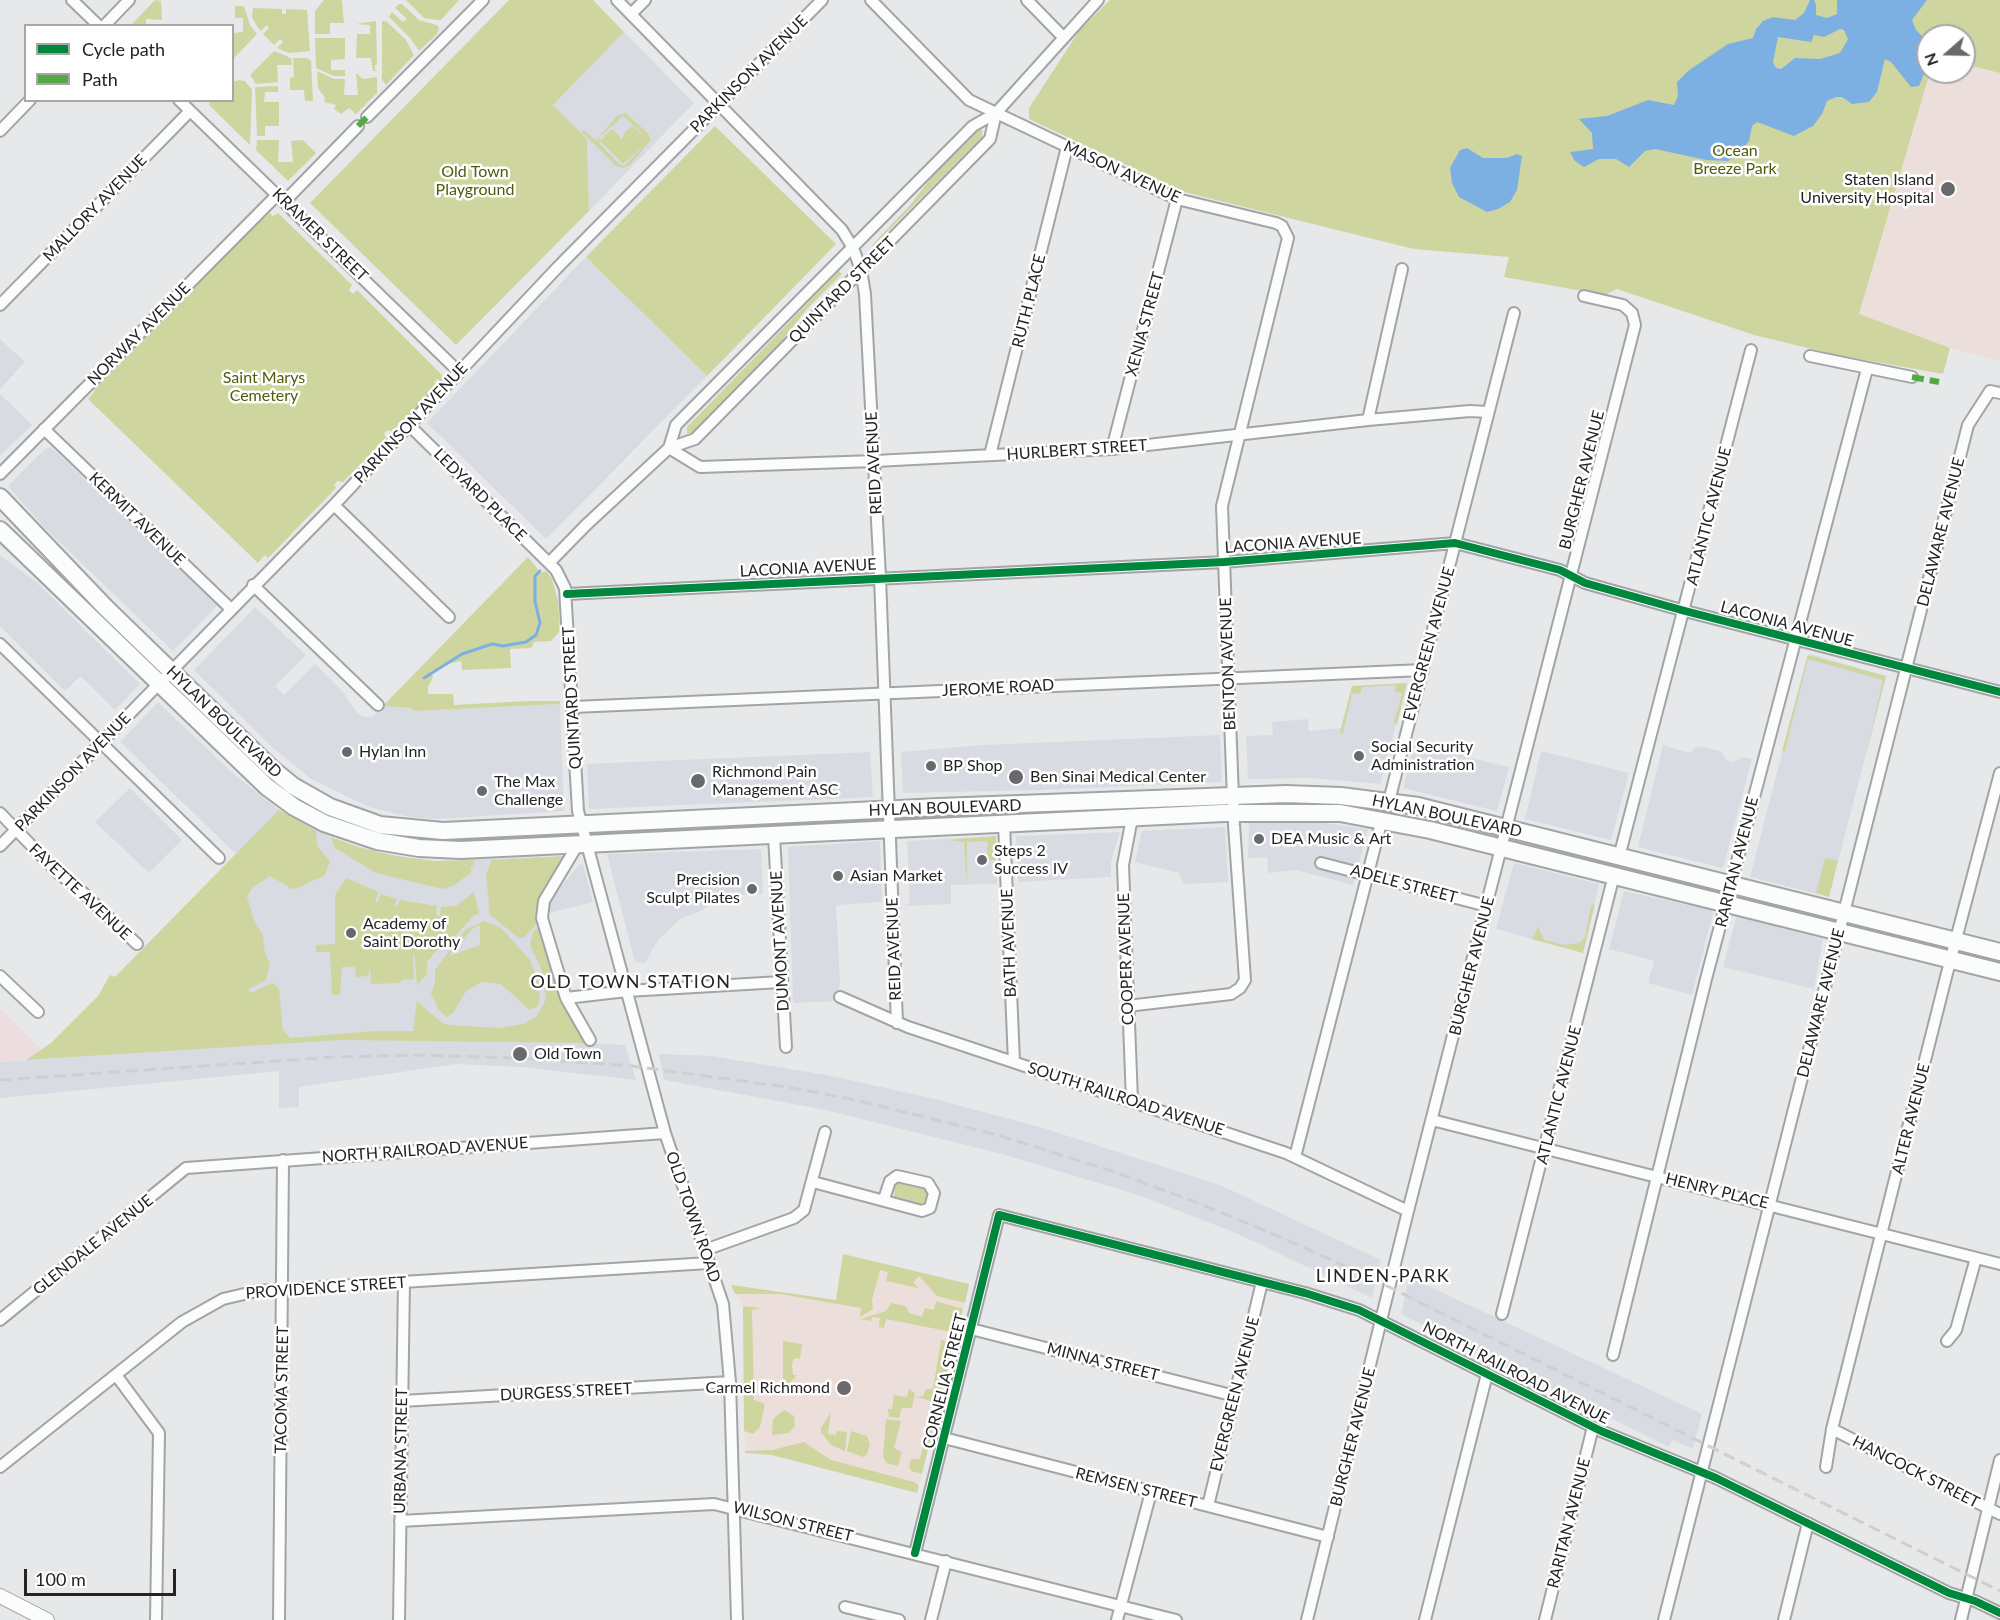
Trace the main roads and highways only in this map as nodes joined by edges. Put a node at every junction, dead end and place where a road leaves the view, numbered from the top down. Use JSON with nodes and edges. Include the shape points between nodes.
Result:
{"nodes":[{"id":1,"x":0,"y":497,"type":"edge"},
{"id":2,"x":0,"y":530,"type":"edge"},
{"id":3,"x":0,"y":540,"type":"edge"},
{"id":4,"x":18,"y":549,"type":"junction"},
{"id":5,"x":1729,"y":894,"type":"junction"},
{"id":6,"x":1953,"y":950,"type":"junction"},
{"id":7,"x":2000,"y":952,"type":"edge"},
{"id":8,"x":2000,"y":972,"type":"edge"}],
"edges":[{"from":1,"to":5,"type":"main road","name":"HYLAN BOULEVARD","via":[[280,777],[351,816],[391,827],[432,831],[1315,794],[1389,801],[1506,828],[1619,856]]},
{"from":2,"to":4,"type":"main road","name":"HYLAN BOULEVARD"},
{"from":3,"to":4,"type":"main road"},
{"from":4,"to":5,"type":"main road","name":"HYLAN BOULEVARD","via":[[267,787],[294,807],[338,829],[385,843],[431,849],[583,844],[1322,812],[1382,819],[1614,875]]},
{"from":5,"to":6,"type":"main road","name":"HYLAN BOULEVARD"},
{"from":6,"to":7,"type":"main road","name":"HYLAN BOULEVARD"},
{"from":6,"to":8,"type":"main road","name":"HYLAN BOULEVARD"}]}
